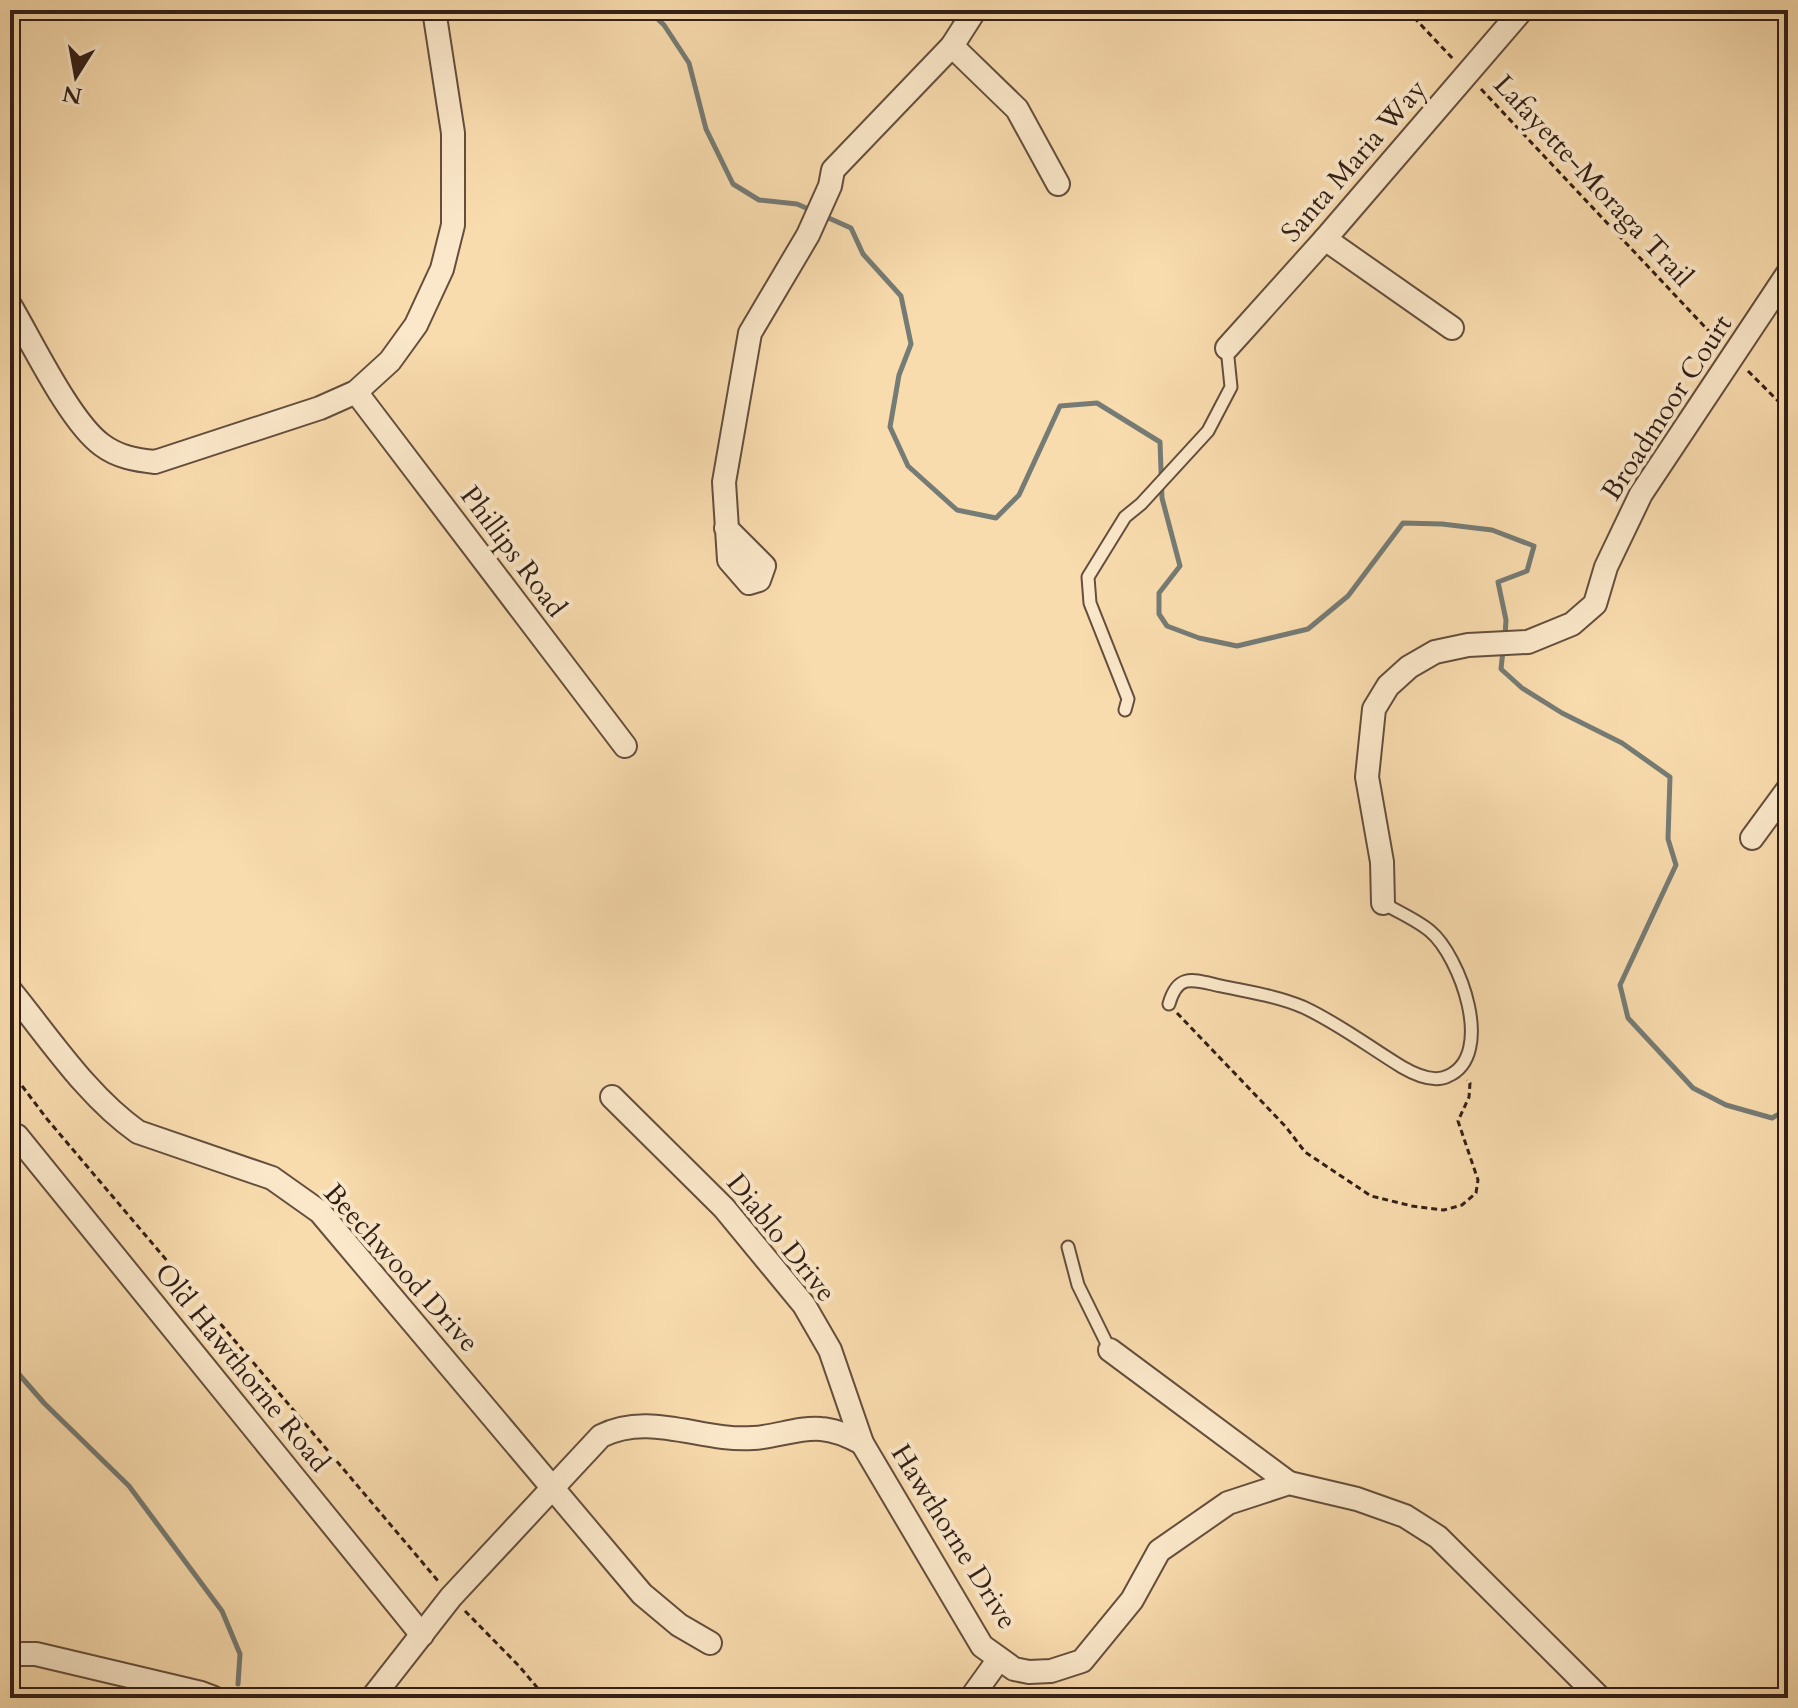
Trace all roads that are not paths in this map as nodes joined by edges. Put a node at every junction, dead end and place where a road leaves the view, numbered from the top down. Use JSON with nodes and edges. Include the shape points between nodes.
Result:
{"nodes":[{"id":1,"x":434,"y":10,"type":"edge"},
{"id":2,"x":975,"y":10,"type":"edge"},
{"id":3,"x":1522,"y":10,"type":"edge"},
{"id":4,"x":952,"y":46,"type":"junction"},
{"id":5,"x":1058,"y":184,"type":"dead end"},
{"id":6,"x":1325,"y":239,"type":"junction"},
{"id":7,"x":1788,"y":273,"type":"edge"},
{"id":8,"x":10,"y":305,"type":"edge"},
{"id":9,"x":1452,"y":328,"type":"dead end"},
{"id":10,"x":1227,"y":348,"type":"joint"},
{"id":11,"x":356,"y":392,"type":"junction"},
{"id":12,"x":726,"y":528,"type":"dead end"},
{"id":13,"x":1125,"y":710,"type":"dead end"},
{"id":14,"x":625,"y":746,"type":"dead end"},
{"id":15,"x":1788,"y":789,"type":"edge"},
{"id":16,"x":1752,"y":838,"type":"dead end"},
{"id":17,"x":1383,"y":903,"type":"joint"},
{"id":18,"x":10,"y":990,"type":"edge"},
{"id":19,"x":1169,"y":1004,"type":"road end"},
{"id":20,"x":612,"y":1097,"type":"dead end"},
{"id":21,"x":17,"y":1136,"type":"dead end"},
{"id":22,"x":1068,"y":1247,"type":"dead end"},
{"id":23,"x":1110,"y":1350,"type":"joint"},
{"id":24,"x":862,"y":1443,"type":"junction"},
{"id":25,"x":1289,"y":1483,"type":"junction"},
{"id":26,"x":553,"y":1487,"type":"junction"},
{"id":27,"x":422,"y":1635,"type":"junction"},
{"id":28,"x":710,"y":1643,"type":"dead end"},
{"id":29,"x":10,"y":1654,"type":"edge"},
{"id":30,"x":999,"y":1659,"type":"junction"},
{"id":31,"x":214,"y":1698,"type":"edge"},
{"id":32,"x":372,"y":1698,"type":"edge"},
{"id":33,"x":971,"y":1698,"type":"edge"},
{"id":34,"x":1600,"y":1698,"type":"edge"}],
"edges":[{"from":1,"to":11,"type":"street","via":[[453,133],[453,225],[442,269],[416,325],[390,361]]},
{"from":2,"to":4,"type":"street"},
{"from":3,"to":6,"type":"street","name":"Santa Maria Way"},
{"from":4,"to":5,"type":"street","via":[[1017,109]]},
{"from":4,"to":12,"type":"street","via":[[833,170],[808,235],[750,333],[724,482]]},
{"from":6,"to":9,"type":"street"},
{"from":6,"to":10,"type":"street","name":"Santa Maria Way"},
{"from":7,"to":17,"type":"street","name":"Broadmoor Court","via":[[1641,494],[1606,567],[1595,604],[1572,624],[1528,642],[1435,652],[1388,686],[1374,709],[1367,777],[1382,862]]},
{"from":8,"to":11,"type":"street","via":[[81,425],[101,445],[134,460],[155,462]]},
{"from":10,"to":13,"type":"lane","via":[[1231,387],[1208,431],[1125,517],[1088,577],[1090,603],[1128,699]]},
{"from":11,"to":14,"type":"street","name":"Phillips Road"},
{"from":15,"to":16,"type":"street"},
{"from":17,"to":19,"type":"lane","via":[[1431,932],[1465,989],[1472,1021],[1470,1044],[1463,1063],[1448,1076],[1428,1078],[1403,1068],[1304,1008],[1249,991],[1185,981],[1173,990]]},
{"from":18,"to":26,"type":"street","name":"Beechwood Drive","via":[[120,1120],[138,1132],[272,1178],[320,1212]]},
{"from":20,"to":24,"type":"street","name":"Diablo Drive","via":[[724,1208],[804,1305],[830,1350]]},
{"from":21,"to":27,"type":"street","name":"Old Hawthorne Road"},
{"from":22,"to":23,"type":"lane","via":[[1078,1285]]},
{"from":23,"to":25,"type":"street"},
{"from":24,"to":26,"type":"street","name":"Hawthorne Drive","via":[[819,1428],[754,1438],[658,1426],[615,1429],[601,1436]]},
{"from":24,"to":30,"type":"street","name":"Hawthorne Drive","via":[[982,1646]]},
{"from":25,"to":30,"type":"street","name":"Hawthorne Drive","via":[[1228,1503],[1159,1551],[1132,1600],[1082,1661],[1029,1672]]},
{"from":25,"to":34,"type":"street","via":[[1405,1516],[1438,1537]]},
{"from":26,"to":27,"type":"street","name":"Hawthorne Drive"},
{"from":26,"to":28,"type":"street","name":"Beechwood Drive","via":[[642,1594]]},
{"from":27,"to":32,"type":"street","name":"Hawthorne Drive"},
{"from":29,"to":31,"type":"street","via":[[36,1654]]},
{"from":30,"to":33,"type":"street"}]}
